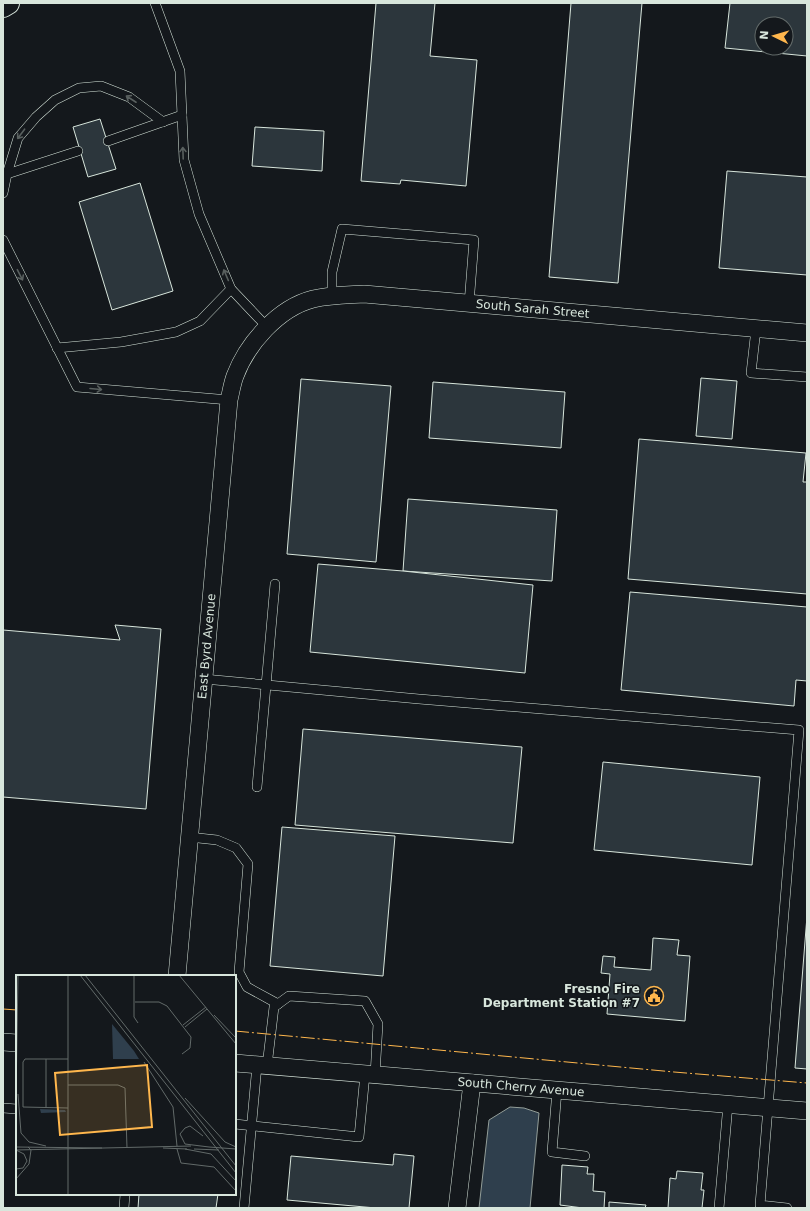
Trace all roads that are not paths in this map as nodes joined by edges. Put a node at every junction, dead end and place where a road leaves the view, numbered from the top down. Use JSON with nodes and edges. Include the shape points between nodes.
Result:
{"nodes":[{"id":1,"x":8,"y":3,"type":"edge"},
{"id":2,"x":155,"y":3,"type":"edge"},
{"id":3,"x":3,"y":6,"type":"edge"},
{"id":4,"x":182,"y":115,"type":"junction"},
{"id":5,"x":163,"y":122,"type":"junction"},
{"id":6,"x":108,"y":141,"type":"dead end"},
{"id":7,"x":78,"y":151,"type":"dead end"},
{"id":8,"x":7,"y":174,"type":"junction"},
{"id":9,"x":3,"y":193,"type":"edge"},
{"id":10,"x":3,"y":240,"type":"edge"},
{"id":11,"x":231,"y":289,"type":"junction"},
{"id":12,"x":332,"y":295,"type":"junction"},
{"id":13,"x":469,"y":304,"type":"junction"},
{"id":14,"x":267,"y":327,"type":"junction"},
{"id":15,"x":756,"y":329,"type":"junction"},
{"id":16,"x":807,"y":333,"type":"edge"},
{"id":17,"x":57,"y":348,"type":"junction"},
{"id":18,"x":807,"y":377,"type":"edge"},
{"id":19,"x":229,"y":400,"type":"junction"},
{"id":20,"x":275,"y":584,"type":"dead end"},
{"id":21,"x":204,"y":679,"type":"junction"},
{"id":22,"x":266,"y":685,"type":"junction"},
{"id":23,"x":803,"y":730,"type":"edge"},
{"id":24,"x":257,"y":787,"type":"dead end"},
{"id":25,"x":190,"y":837,"type":"junction"},
{"id":26,"x":177,"y":975,"type":"edge"},
{"id":27,"x":278,"y":1004,"type":"junction"},
{"id":28,"x":3,"y":1042,"type":"edge"},
{"id":29,"x":16,"y":1043,"type":"edge"},
{"id":30,"x":236,"y":1063,"type":"edge"},
{"id":31,"x":262,"y":1065,"type":"junction"},
{"id":32,"x":370,"y":1074,"type":"junction"},
{"id":33,"x":472,"y":1083,"type":"junction"},
{"id":34,"x":556,"y":1090,"type":"junction"},
{"id":35,"x":728,"y":1104,"type":"junction"},
{"id":36,"x":3,"y":1108,"type":"edge"},
{"id":37,"x":768,"y":1108,"type":"junction"},
{"id":38,"x":16,"y":1109,"type":"edge"},
{"id":39,"x":807,"y":1111,"type":"edge"},
{"id":40,"x":236,"y":1124,"type":"edge"},
{"id":41,"x":251,"y":1126,"type":"junction"},
{"id":42,"x":585,"y":1156,"type":"dead end"},
{"id":43,"x":125,"y":1195,"type":"edge"},
{"id":44,"x":759,"y":1207,"type":"edge"},
{"id":45,"x":124,"y":1208,"type":"edge"},
{"id":46,"x":244,"y":1208,"type":"edge"},
{"id":47,"x":457,"y":1208,"type":"edge"},
{"id":48,"x":719,"y":1208,"type":"edge"},
{"id":49,"x":787,"y":1208,"type":"edge"}],
"edges":[{"from":1,"to":3,"type":"highway"},
{"from":2,"to":4,"type":"lane","via":[[180,71]]},
{"from":4,"to":5,"type":"lane"},
{"from":11,"to":4,"type":"lane","one_way":true,"via":[[199,214],[184,160]]},
{"from":5,"to":6,"type":"lane"},
{"from":5,"to":8,"type":"lane","one_way":true,"via":[[129,97],[101,86],[79,88],[56,100],[36,117],[18,138]]},
{"from":7,"to":8,"type":"lane"},
{"from":8,"to":9,"type":"lane"},
{"from":10,"to":17,"type":"lane","one_way":true},
{"from":11,"to":14,"type":"lane"},
{"from":11,"to":17,"type":"lane","via":[[200,321],[176,332],[121,342]]},
{"from":12,"to":13,"type":"street","name":"South Sarah Street","via":[[364,294]]},
{"from":12,"to":13,"type":"lane","via":[[332,272],[342,229],[474,240]]},
{"from":12,"to":14,"type":"street","name":"South Sarah Street","via":[[295,306]]},
{"from":13,"to":15,"type":"street","name":"South Sarah Street"},
{"from":14,"to":19,"type":"street","name":"East Byrd Avenue","via":[[244,356]]},
{"from":15,"to":16,"type":"street","name":"South Sarah Street"},
{"from":15,"to":18,"type":"lane","via":[[751,373]]},
{"from":17,"to":19,"type":"lane","one_way":true,"via":[[77,387]]},
{"from":19,"to":21,"type":"street","name":"East Byrd Avenue"},
{"from":20,"to":22,"type":"lane"},
{"from":21,"to":22,"type":"lane"},
{"from":21,"to":25,"type":"street","name":"East Byrd Avenue"},
{"from":22,"to":23,"type":"lane"},
{"from":22,"to":24,"type":"lane"},
{"from":23,"to":37,"type":"lane"},
{"from":25,"to":26,"type":"street","name":"East Byrd Avenue"},
{"from":25,"to":27,"type":"lane","via":[[217,840],[236,848],[248,864],[239,972],[247,987]]},
{"from":27,"to":31,"type":"lane","via":[[274,1007]]},
{"from":27,"to":32,"type":"lane","via":[[289,996],[365,1000],[378,1024]]},
{"from":28,"to":29,"type":"street"},
{"from":30,"to":31,"type":"street","name":"South Cherry Avenue"},
{"from":31,"to":32,"type":"street","name":"South Cherry Avenue"},
{"from":31,"to":41,"type":"lane"},
{"from":32,"to":33,"type":"street","name":"South Cherry Avenue"},
{"from":32,"to":41,"type":"lane","via":[[359,1137]]},
{"from":33,"to":34,"type":"street","name":"South Cherry Avenue"},
{"from":33,"to":47,"type":"street"},
{"from":34,"to":35,"type":"street","name":"South Cherry Avenue"},
{"from":34,"to":42,"type":"lane","via":[[552,1152]]},
{"from":35,"to":37,"type":"street","name":"South Cherry Avenue"},
{"from":35,"to":48,"type":"lane"},
{"from":36,"to":38,"type":"lane"},
{"from":37,"to":39,"type":"street","name":"South Cherry Avenue"},
{"from":37,"to":44,"type":"lane"},
{"from":40,"to":41,"type":"lane"},
{"from":41,"to":46,"type":"lane"},
{"from":43,"to":45,"type":"lane"},
{"from":44,"to":49,"type":"lane"}]}
